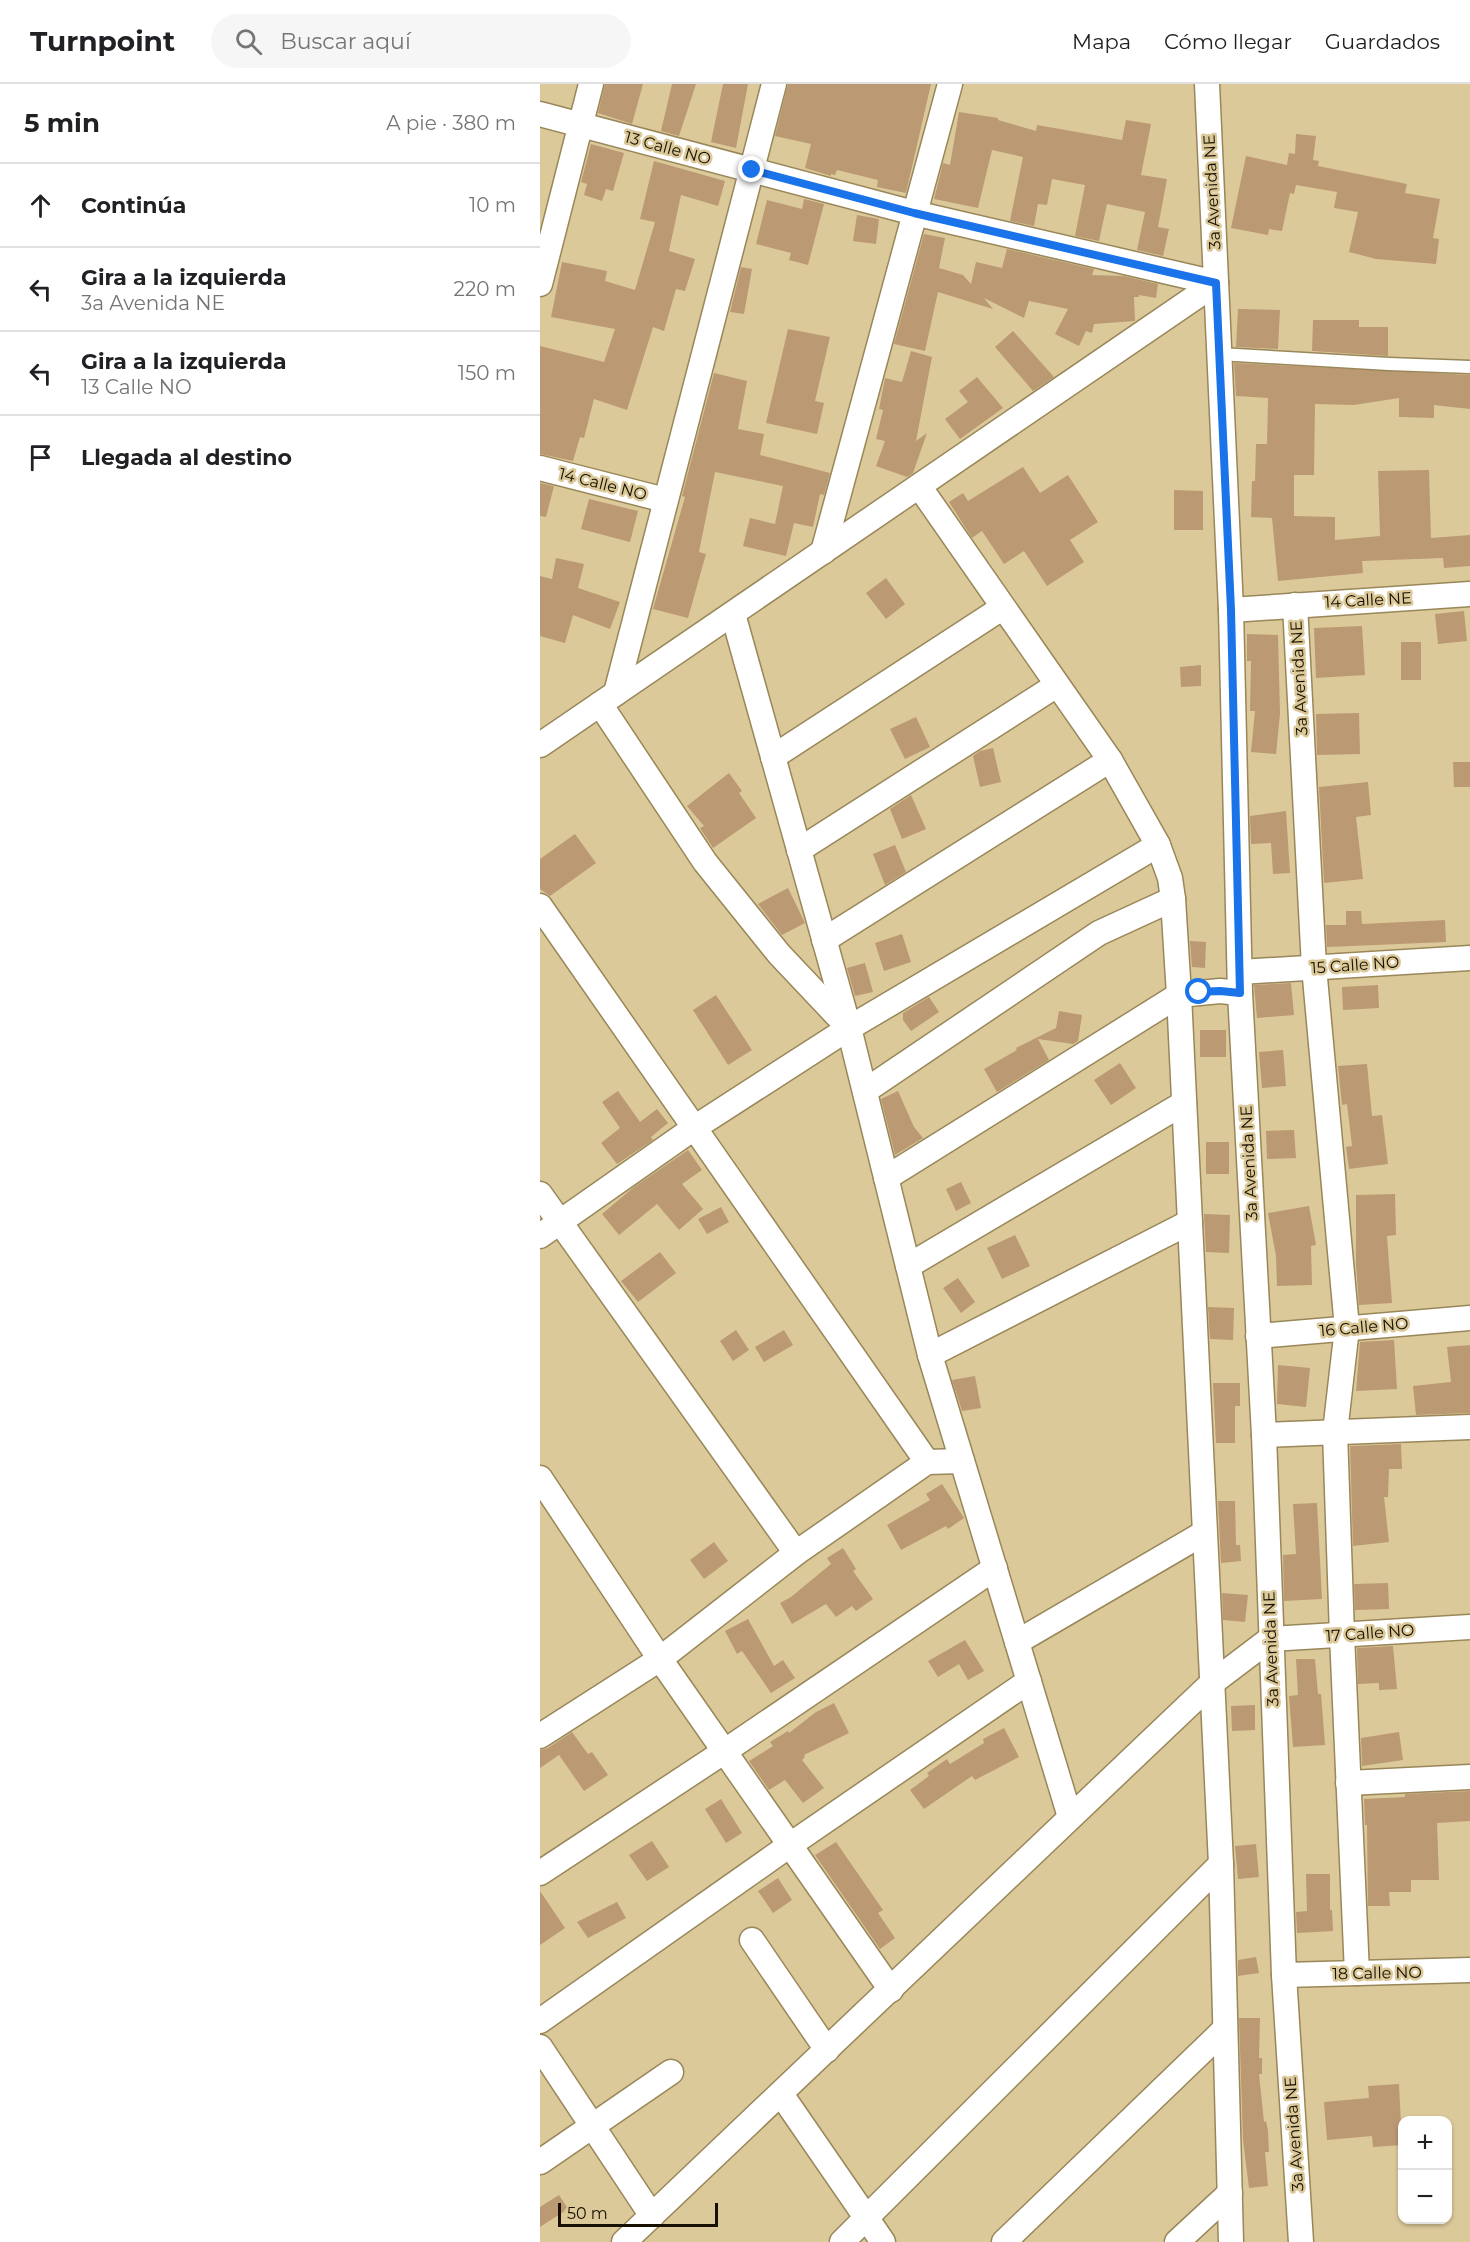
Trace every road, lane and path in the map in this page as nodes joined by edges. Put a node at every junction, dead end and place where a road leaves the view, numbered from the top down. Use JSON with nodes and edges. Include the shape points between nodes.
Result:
{"nodes":[{"id":1,"x":591,"y":84,"type":"edge"},
{"id":2,"x":774,"y":84,"type":"edge"},
{"id":3,"x":950,"y":84,"type":"edge"},
{"id":4,"x":1207,"y":84,"type":"edge"},
{"id":5,"x":540,"y":114,"type":"edge"},
{"id":6,"x":581,"y":125,"type":"junction"},
{"id":7,"x":752,"y":170,"type":"junction"},
{"id":8,"x":914,"y":213,"type":"junction"},
{"id":9,"x":1216,"y":283,"type":"junction"},
{"id":10,"x":540,"y":284,"type":"edge"},
{"id":11,"x":1219,"y":354,"type":"junction"},
{"id":12,"x":1470,"y":367,"type":"edge"},
{"id":13,"x":540,"y":468,"type":"edge"},
{"id":14,"x":919,"y":486,"type":"junction"},
{"id":15,"x":665,"y":500,"type":"junction"},
{"id":16,"x":823,"y":552,"type":"junction"},
{"id":17,"x":1470,"y":594,"type":"edge"},
{"id":18,"x":1295,"y":605,"type":"junction"},
{"id":19,"x":1002,"y":608,"type":"junction"},
{"id":20,"x":1231,"y":610,"type":"junction"},
{"id":21,"x":733,"y":614,"type":"junction"},
{"id":22,"x":1057,"y":685,"type":"junction"},
{"id":23,"x":608,"y":699,"type":"junction"},
{"id":24,"x":540,"y":745,"type":"edge"},
{"id":25,"x":773,"y":757,"type":"junction"},
{"id":26,"x":1110,"y":760,"type":"junction"},
{"id":27,"x":1158,"y":845,"type":"junction"},
{"id":28,"x":799,"y":850,"type":"junction"},
{"id":29,"x":1173,"y":899,"type":"junction"},
{"id":30,"x":540,"y":906,"type":"edge"},
{"id":31,"x":824,"y":940,"type":"junction"},
{"id":32,"x":1470,"y":958,"type":"edge"},
{"id":33,"x":1314,"y":967,"type":"junction"},
{"id":34,"x":1240,"y":982,"type":"junction"},
{"id":35,"x":1179,"y":995,"type":"junction"},
{"id":36,"x":849,"y":1028,"type":"junction"},
{"id":37,"x":865,"y":1091,"type":"junction"},
{"id":38,"x":1184,"y":1103,"type":"junction"},
{"id":39,"x":694,"y":1128,"type":"junction"},
{"id":40,"x":886,"y":1178,"type":"junction"},
{"id":41,"x":540,"y":1194,"type":"edge"},
{"id":42,"x":560,"y":1222,"type":"junction"},
{"id":43,"x":1190,"y":1222,"type":"junction"},
{"id":44,"x":540,"y":1236,"type":"edge"},
{"id":45,"x":908,"y":1266,"type":"junction"},
{"id":46,"x":1470,"y":1318,"type":"edge"},
{"id":47,"x":1347,"y":1328,"type":"junction"},
{"id":48,"x":1258,"y":1336,"type":"junction"},
{"id":49,"x":930,"y":1355,"type":"junction"},
{"id":50,"x":1470,"y":1426,"type":"edge"},
{"id":51,"x":1335,"y":1432,"type":"junction"},
{"id":52,"x":1264,"y":1435,"type":"junction"},
{"id":53,"x":962,"y":1461,"type":"junction"},
{"id":54,"x":927,"y":1462,"type":"junction"},
{"id":55,"x":540,"y":1478,"type":"edge"},
{"id":56,"x":1204,"y":1533,"type":"junction"},
{"id":57,"x":796,"y":1553,"type":"junction"},
{"id":58,"x":995,"y":1568,"type":"junction"},
{"id":59,"x":1470,"y":1627,"type":"edge"},
{"id":60,"x":1342,"y":1635,"type":"junction"},
{"id":61,"x":1270,"y":1639,"type":"junction"},
{"id":62,"x":1017,"y":1642,"type":"junction"},
{"id":63,"x":660,"y":1659,"type":"junction"},
{"id":64,"x":1029,"y":1681,"type":"junction"},
{"id":65,"x":1212,"y":1683,"type":"junction"},
{"id":66,"x":540,"y":1736,"type":"edge"},
{"id":67,"x":725,"y":1751,"type":"junction"},
{"id":68,"x":1470,"y":1777,"type":"edge"},
{"id":69,"x":1348,"y":1783,"type":"junction"},
{"id":70,"x":1070,"y":1817,"type":"junction"},
{"id":71,"x":790,"y":1845,"type":"junction"},
{"id":72,"x":1221,"y":1864,"type":"junction"},
{"id":73,"x":540,"y":1873,"type":"edge"},
{"id":74,"x":752,"y":1940,"type":"dead end"},
{"id":75,"x":1470,"y":1970,"type":"edge"},
{"id":76,"x":1357,"y":1973,"type":"junction"},
{"id":77,"x":1284,"y":1975,"type":"junction"},
{"id":78,"x":891,"y":1990,"type":"junction"},
{"id":79,"x":540,"y":2020,"type":"edge"},
{"id":80,"x":1225,"y":2029,"type":"junction"},
{"id":81,"x":540,"y":2047,"type":"edge"},
{"id":82,"x":827,"y":2050,"type":"junction"},
{"id":83,"x":671,"y":2072,"type":"dead end"},
{"id":84,"x":781,"y":2094,"type":"junction"},
{"id":85,"x":592,"y":2127,"type":"junction"},
{"id":86,"x":540,"y":2162,"type":"edge"},
{"id":87,"x":1230,"y":2193,"type":"junction"},
{"id":88,"x":652,"y":2216,"type":"junction"},
{"id":89,"x":867,"y":2219,"type":"junction"},
{"id":90,"x":624,"y":2242,"type":"edge"},
{"id":91,"x":842,"y":2242,"type":"edge"},
{"id":92,"x":883,"y":2242,"type":"edge"},
{"id":93,"x":1004,"y":2242,"type":"edge"},
{"id":94,"x":1177,"y":2242,"type":"edge"},
{"id":95,"x":1232,"y":2242,"type":"edge"},
{"id":96,"x":1301,"y":2242,"type":"edge"}],
"edges":[{"from":1,"to":6,"type":"street"},
{"from":2,"to":7,"type":"street"},
{"from":3,"to":8,"type":"street"},
{"from":4,"to":9,"type":"street","name":"3a Avenida NE"},
{"from":5,"to":6,"type":"street","name":"13 Calle NO"},
{"from":6,"to":7,"type":"street","name":"13 Calle NO"},
{"from":6,"to":10,"type":"street"},
{"from":7,"to":8,"type":"street","name":"13 Calle NO"},
{"from":7,"to":15,"type":"street"},
{"from":8,"to":9,"type":"street","name":"13 Calle NO"},
{"from":8,"to":16,"type":"street"},
{"from":9,"to":11,"type":"street","name":"3a Avenida NE"},
{"from":9,"to":14,"type":"street"},
{"from":11,"to":12,"type":"lane"},
{"from":11,"to":20,"type":"street","name":"3a Avenida NE"},
{"from":13,"to":15,"type":"street","name":"14 Calle NO"},
{"from":14,"to":16,"type":"street"},
{"from":14,"to":19,"type":"street"},
{"from":15,"to":23,"type":"street"},
{"from":16,"to":21,"type":"street"},
{"from":17,"to":18,"type":"street","name":"14 Calle NE"},
{"from":18,"to":20,"type":"street","name":"14 Calle NE"},
{"from":18,"to":33,"type":"street","name":"3a Avenida NE"},
{"from":19,"to":22,"type":"street"},
{"from":19,"to":25,"type":"street"},
{"from":20,"to":34,"type":"street","name":"3a Avenida NE"},
{"from":21,"to":23,"type":"street"},
{"from":21,"to":25,"type":"street"},
{"from":22,"to":26,"type":"street"},
{"from":22,"to":28,"type":"street"},
{"from":23,"to":24,"type":"street"},
{"from":23,"to":36,"type":"street","via":[[705,862],[779,954]]},
{"from":25,"to":28,"type":"street"},
{"from":26,"to":27,"type":"street"},
{"from":26,"to":31,"type":"street"},
{"from":27,"to":29,"type":"street"},
{"from":27,"to":36,"type":"street"},
{"from":28,"to":31,"type":"street"},
{"from":29,"to":35,"type":"street"},
{"from":29,"to":37,"type":"street","via":[[1099,933]]},
{"from":30,"to":39,"type":"street"},
{"from":31,"to":36,"type":"street"},
{"from":32,"to":33,"type":"street","name":"15 Calle NO"},
{"from":33,"to":34,"type":"street","name":"15 Calle NO"},
{"from":33,"to":47,"type":"street","name":"3a Avenida NE"},
{"from":34,"to":35,"type":"street","name":"15 Calle NO","via":[[1220,991]]},
{"from":34,"to":48,"type":"street","name":"3a Avenida NE"},
{"from":35,"to":38,"type":"street"},
{"from":35,"to":40,"type":"street"},
{"from":36,"to":37,"type":"street"},
{"from":36,"to":39,"type":"street"},
{"from":37,"to":40,"type":"street"},
{"from":38,"to":43,"type":"street"},
{"from":38,"to":45,"type":"street"},
{"from":39,"to":42,"type":"street"},
{"from":39,"to":54,"type":"street"},
{"from":40,"to":45,"type":"street"},
{"from":41,"to":42,"type":"street"},
{"from":42,"to":44,"type":"street"},
{"from":42,"to":57,"type":"street"},
{"from":43,"to":49,"type":"street"},
{"from":43,"to":56,"type":"street"},
{"from":45,"to":49,"type":"street"},
{"from":46,"to":47,"type":"street","name":"16 Calle NO"},
{"from":47,"to":48,"type":"street","name":"16 Calle NO"},
{"from":47,"to":51,"type":"street","name":"3a Avenida NE"},
{"from":48,"to":52,"type":"street","name":"3a Avenida NE"},
{"from":49,"to":53,"type":"street"},
{"from":50,"to":51,"type":"street"},
{"from":51,"to":52,"type":"street"},
{"from":51,"to":60,"type":"street","name":"3a Avenida NE"},
{"from":52,"to":61,"type":"street","name":"3a Avenida NE"},
{"from":53,"to":54,"type":"street"},
{"from":53,"to":58,"type":"street"},
{"from":54,"to":57,"type":"street"},
{"from":55,"to":63,"type":"street"},
{"from":56,"to":62,"type":"street"},
{"from":56,"to":65,"type":"street"},
{"from":57,"to":63,"type":"street"},
{"from":58,"to":62,"type":"street"},
{"from":58,"to":67,"type":"street"},
{"from":59,"to":60,"type":"street","name":"17 Calle NO"},
{"from":60,"to":61,"type":"street","name":"17 Calle NO"},
{"from":60,"to":69,"type":"street","name":"3a Avenida NE"},
{"from":61,"to":65,"type":"street"},
{"from":61,"to":77,"type":"street","name":"3a Avenida NE"},
{"from":62,"to":64,"type":"street"},
{"from":63,"to":66,"type":"street"},
{"from":63,"to":67,"type":"street"},
{"from":64,"to":70,"type":"street"},
{"from":64,"to":71,"type":"street"},
{"from":65,"to":70,"type":"street"},
{"from":65,"to":72,"type":"street"},
{"from":67,"to":71,"type":"street"},
{"from":67,"to":73,"type":"street"},
{"from":68,"to":69,"type":"street"},
{"from":69,"to":76,"type":"street","name":"3a Avenida NE"},
{"from":70,"to":78,"type":"street"},
{"from":71,"to":78,"type":"street"},
{"from":71,"to":79,"type":"street"},
{"from":72,"to":80,"type":"street"},
{"from":72,"to":89,"type":"street"},
{"from":74,"to":82,"type":"street"},
{"from":75,"to":76,"type":"street","name":"18 Calle NO"},
{"from":76,"to":77,"type":"street","name":"18 Calle NO"},
{"from":77,"to":96,"type":"street","name":"3a Avenida NE"},
{"from":78,"to":82,"type":"street"},
{"from":80,"to":87,"type":"street"},
{"from":80,"to":93,"type":"street"},
{"from":81,"to":85,"type":"street"},
{"from":82,"to":84,"type":"street"},
{"from":83,"to":85,"type":"street"},
{"from":84,"to":88,"type":"street"},
{"from":84,"to":89,"type":"street"},
{"from":85,"to":86,"type":"street"},
{"from":85,"to":88,"type":"street"},
{"from":87,"to":94,"type":"street"},
{"from":87,"to":95,"type":"street"},
{"from":88,"to":90,"type":"street"},
{"from":89,"to":91,"type":"street"},
{"from":89,"to":92,"type":"street"}]}
